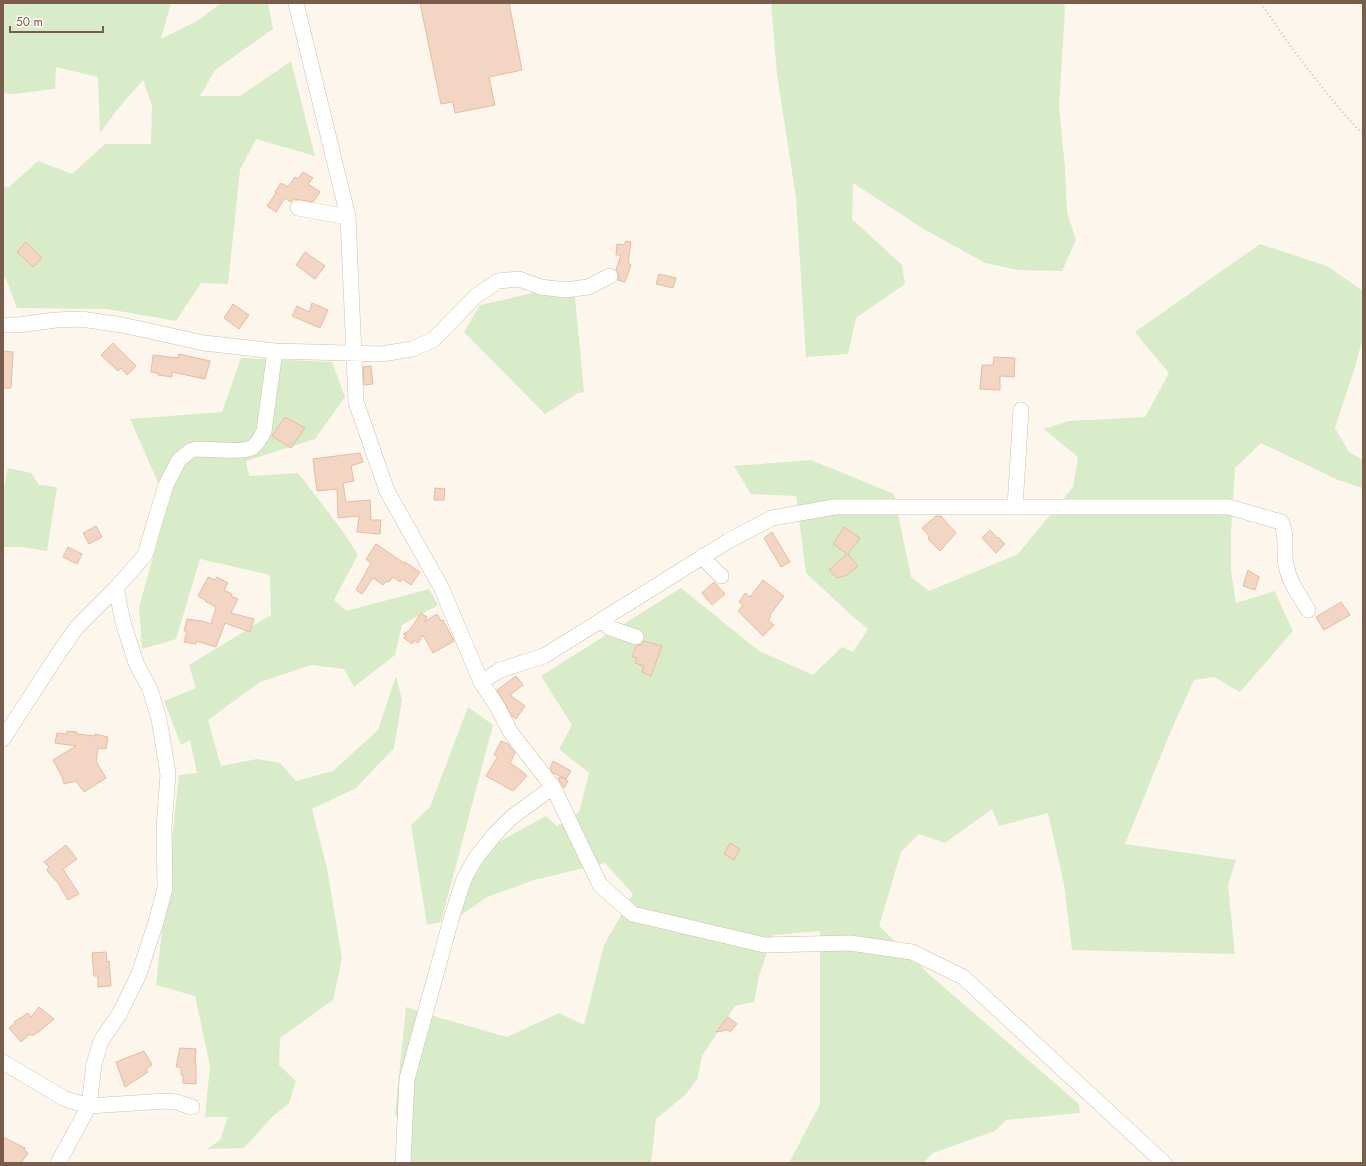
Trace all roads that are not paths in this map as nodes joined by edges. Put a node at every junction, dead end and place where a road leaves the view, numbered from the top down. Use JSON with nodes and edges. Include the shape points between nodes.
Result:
{"nodes":[{"id":1,"x":296,"y":3,"type":"edge"},
{"id":2,"x":298,"y":208,"type":"dead end"},
{"id":3,"x":348,"y":217,"type":"junction"},
{"id":4,"x":610,"y":276,"type":"dead end"},
{"id":5,"x":3,"y":325,"type":"edge"},
{"id":6,"x":275,"y":351,"type":"junction"},
{"id":7,"x":355,"y":354,"type":"junction"},
{"id":8,"x":1021,"y":410,"type":"dead end"},
{"id":9,"x":1015,"y":506,"type":"junction"},
{"id":10,"x":703,"y":556,"type":"junction"},
{"id":11,"x":721,"y":576,"type":"dead end"},
{"id":12,"x":116,"y":588,"type":"junction"},
{"id":13,"x":1308,"y":610,"type":"dead end"},
{"id":14,"x":601,"y":620,"type":"junction"},
{"id":15,"x":636,"y":637,"type":"dead end"},
{"id":16,"x":481,"y":682,"type":"junction"},
{"id":17,"x":3,"y":739,"type":"edge"},
{"id":18,"x":553,"y":787,"type":"junction"},
{"id":19,"x":3,"y":1062,"type":"edge"},
{"id":20,"x":89,"y":1106,"type":"junction"},
{"id":21,"x":192,"y":1107,"type":"dead end"},
{"id":22,"x":58,"y":1163,"type":"edge"},
{"id":23,"x":403,"y":1163,"type":"edge"},
{"id":24,"x":1164,"y":1163,"type":"edge"}],
"edges":[{"from":1,"to":3,"type":"street"},
{"from":2,"to":3,"type":"street"},
{"from":3,"to":7,"type":"street"},
{"from":4,"to":7,"type":"street","via":[[588,287],[565,290],[541,287],[519,279],[498,281],[476,296],[433,340],[412,349],[382,354]]},
{"from":5,"to":6,"type":"street","via":[[81,319],[204,343]]},
{"from":6,"to":7,"type":"street"},
{"from":6,"to":12,"type":"street","via":[[264,432],[259,440],[252,448],[242,450],[196,449],[178,460],[166,485],[145,555]]},
{"from":7,"to":16,"type":"street","via":[[356,402],[387,491],[441,587]]},
{"from":8,"to":9,"type":"street"},
{"from":9,"to":10,"type":"street","via":[[834,507],[772,518]]},
{"from":9,"to":13,"type":"street","via":[[1229,508],[1281,522],[1285,533],[1286,567]]},
{"from":10,"to":11,"type":"street"},
{"from":10,"to":14,"type":"street"},
{"from":12,"to":17,"type":"street","via":[[77,627]]},
{"from":12,"to":20,"type":"street","via":[[134,658],[150,689],[159,719],[164,748],[168,774],[164,828],[164,888],[139,974],[120,1013],[101,1041],[94,1064]]},
{"from":14,"to":15,"type":"street","via":[[610,628]]},
{"from":14,"to":16,"type":"street","via":[[544,656],[500,670]]},
{"from":16,"to":18,"type":"street","via":[[511,733]]},
{"from":18,"to":23,"type":"street","via":[[512,817],[495,834],[475,859],[464,879],[407,1079]]},
{"from":18,"to":24,"type":"street","via":[[600,885],[632,914],[764,945],[850,944],[912,952],[964,977]]},
{"from":19,"to":20,"type":"street","via":[[66,1099]]},
{"from":20,"to":21,"type":"street","via":[[164,1101]]},
{"from":20,"to":22,"type":"street"}]}
